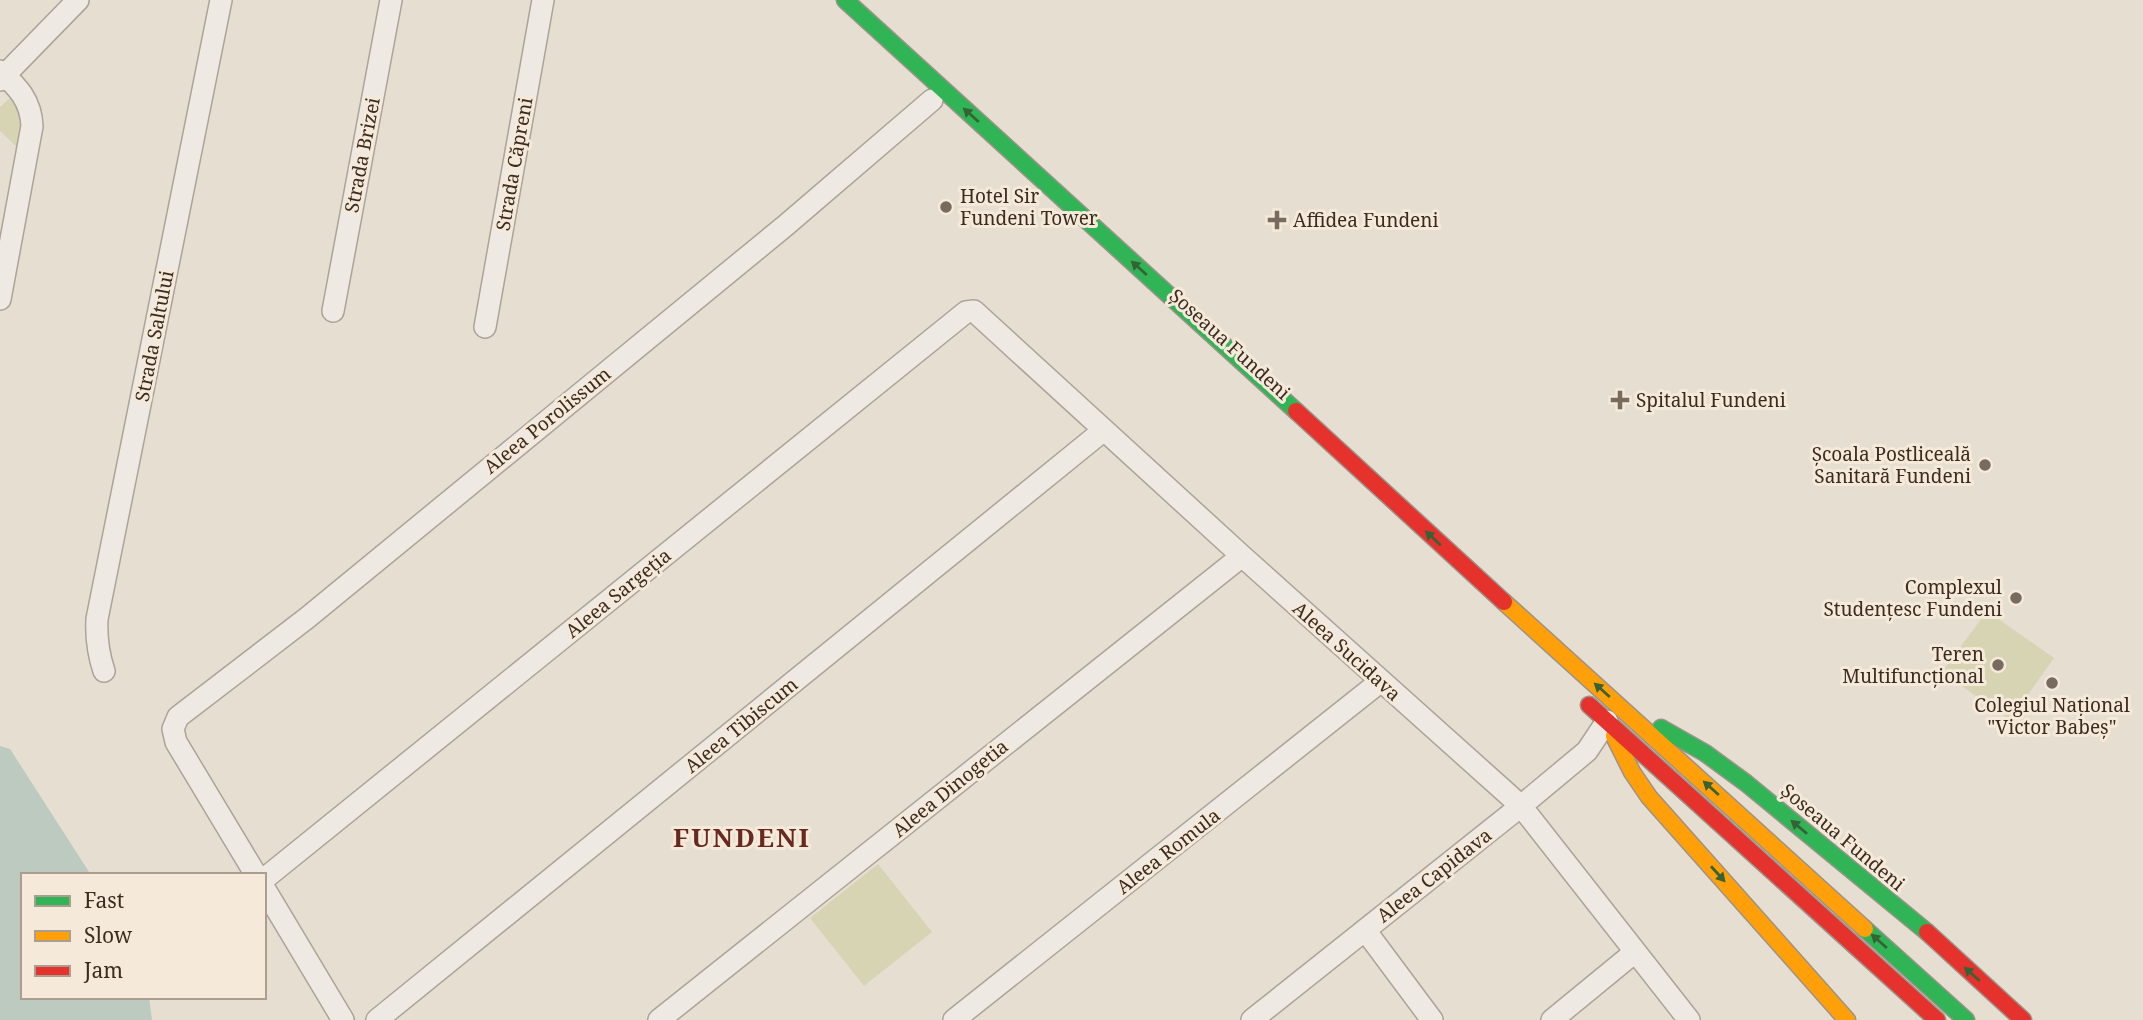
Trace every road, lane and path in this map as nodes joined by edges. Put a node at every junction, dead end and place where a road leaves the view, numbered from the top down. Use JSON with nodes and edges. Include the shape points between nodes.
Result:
{"nodes":[{"id":1,"x":78,"y":0,"type":"edge"},
{"id":2,"x":221,"y":0,"type":"edge"},
{"id":3,"x":391,"y":0,"type":"edge"},
{"id":4,"x":543,"y":0,"type":"edge"},
{"id":5,"x":839,"y":4,"type":"edge"},
{"id":6,"x":2,"y":76,"type":"edge"},
{"id":7,"x":932,"y":100,"type":"junction"},
{"id":8,"x":0,"y":299,"type":"edge"},
{"id":9,"x":333,"y":311,"type":"dead end"},
{"id":10,"x":974,"y":311,"type":"joint"},
{"id":11,"x":485,"y":327,"type":"dead end"},
{"id":12,"x":1104,"y":430,"type":"junction"},
{"id":13,"x":1349,"y":481,"type":"dead end"},
{"id":14,"x":1242,"y":556,"type":"junction"},
{"id":15,"x":104,"y":671,"type":"dead end"},
{"id":16,"x":1381,"y":681,"type":"junction"},
{"id":17,"x":1577,"y":693,"type":"dead end"},
{"id":18,"x":1614,"y":715,"type":"junction"},
{"id":19,"x":1521,"y":806,"type":"junction"},
{"id":20,"x":255,"y":873,"type":"edge"},
{"id":21,"x":266,"y":877,"type":"edge"},
{"id":22,"x":266,"y":891,"type":"edge"},
{"id":23,"x":1365,"y":930,"type":"junction"},
{"id":24,"x":1635,"y":952,"type":"junction"},
{"id":25,"x":343,"y":1020,"type":"edge"},
{"id":26,"x":377,"y":1020,"type":"edge"},
{"id":27,"x":659,"y":1020,"type":"edge"},
{"id":28,"x":954,"y":1020,"type":"edge"},
{"id":29,"x":1252,"y":1020,"type":"edge"},
{"id":30,"x":1432,"y":1020,"type":"edge"},
{"id":31,"x":1552,"y":1020,"type":"edge"},
{"id":32,"x":1689,"y":1020,"type":"edge"},
{"id":33,"x":1847,"y":1020,"type":"edge"},
{"id":34,"x":1937,"y":1020,"type":"edge"},
{"id":35,"x":1966,"y":1020,"type":"edge"},
{"id":36,"x":2023,"y":1020,"type":"edge"}],
"edges":[{"from":1,"to":6,"type":"street"},
{"from":2,"to":15,"type":"street","name":"Strada Saltului","via":[[97,619],[96,640]]},
{"from":3,"to":9,"type":"street","name":"Strada Brizei"},
{"from":4,"to":11,"type":"street","name":"Strada Căpreni"},
{"from":5,"to":7,"type":"main road","name":"Șoseaua Fundeni"},
{"from":18,"to":5,"type":"main road","name":"Șoseaua Fundeni","one_way":true},
{"from":6,"to":8,"type":"street","via":[[27,100],[32,126]]},
{"from":7,"to":13,"type":"main road","name":"Șoseaua Fundeni"},
{"from":7,"to":20,"type":"street","name":"Aleea Porolissum","via":[[307,618],[178,717],[173,729],[176,742]]},
{"from":10,"to":12,"type":"street","name":"Aleea Sucidava"},
{"from":10,"to":21,"type":"street","name":"Aleea Sargeția","via":[[966,312]]},
{"from":12,"to":14,"type":"street","name":"Aleea Sucidava"},
{"from":12,"to":26,"type":"street","name":"Aleea Tibiscum"},
{"from":14,"to":16,"type":"street","name":"Aleea Sucidava"},
{"from":14,"to":27,"type":"street","name":"Aleea Dinogetia"},
{"from":16,"to":19,"type":"street","name":"Aleea Sucidava"},
{"from":16,"to":28,"type":"street","name":"Aleea Romula"},
{"from":17,"to":18,"type":"main road","name":"Șoseaua Fundeni"},
{"from":18,"to":19,"type":"street","name":"Aleea Capidava","via":[[1587,751]]},
{"from":18,"to":33,"type":"main road","name":"Șoseaua Fundeni","one_way":true,"via":[[1632,772],[1649,797]]},
{"from":18,"to":34,"type":"main road","name":"Șoseaua Fundeni","via":[[1640,751]]},
{"from":35,"to":18,"type":"main road","name":"Șoseaua Fundeni","one_way":true,"via":[[1653,736]]},
{"from":36,"to":18,"type":"main road","name":"Șoseaua Fundeni","one_way":true,"via":[[1745,782],[1690,743]]},
{"from":19,"to":23,"type":"street","name":"Aleea Capidava"},
{"from":19,"to":24,"type":"street","name":"Aleea Sucidava"},
{"from":22,"to":25,"type":"street"},
{"from":23,"to":29,"type":"street","name":"Aleea Capidava"},
{"from":23,"to":30,"type":"street"},
{"from":24,"to":31,"type":"street"},
{"from":24,"to":32,"type":"street","name":"Aleea Sucidava"}]}
